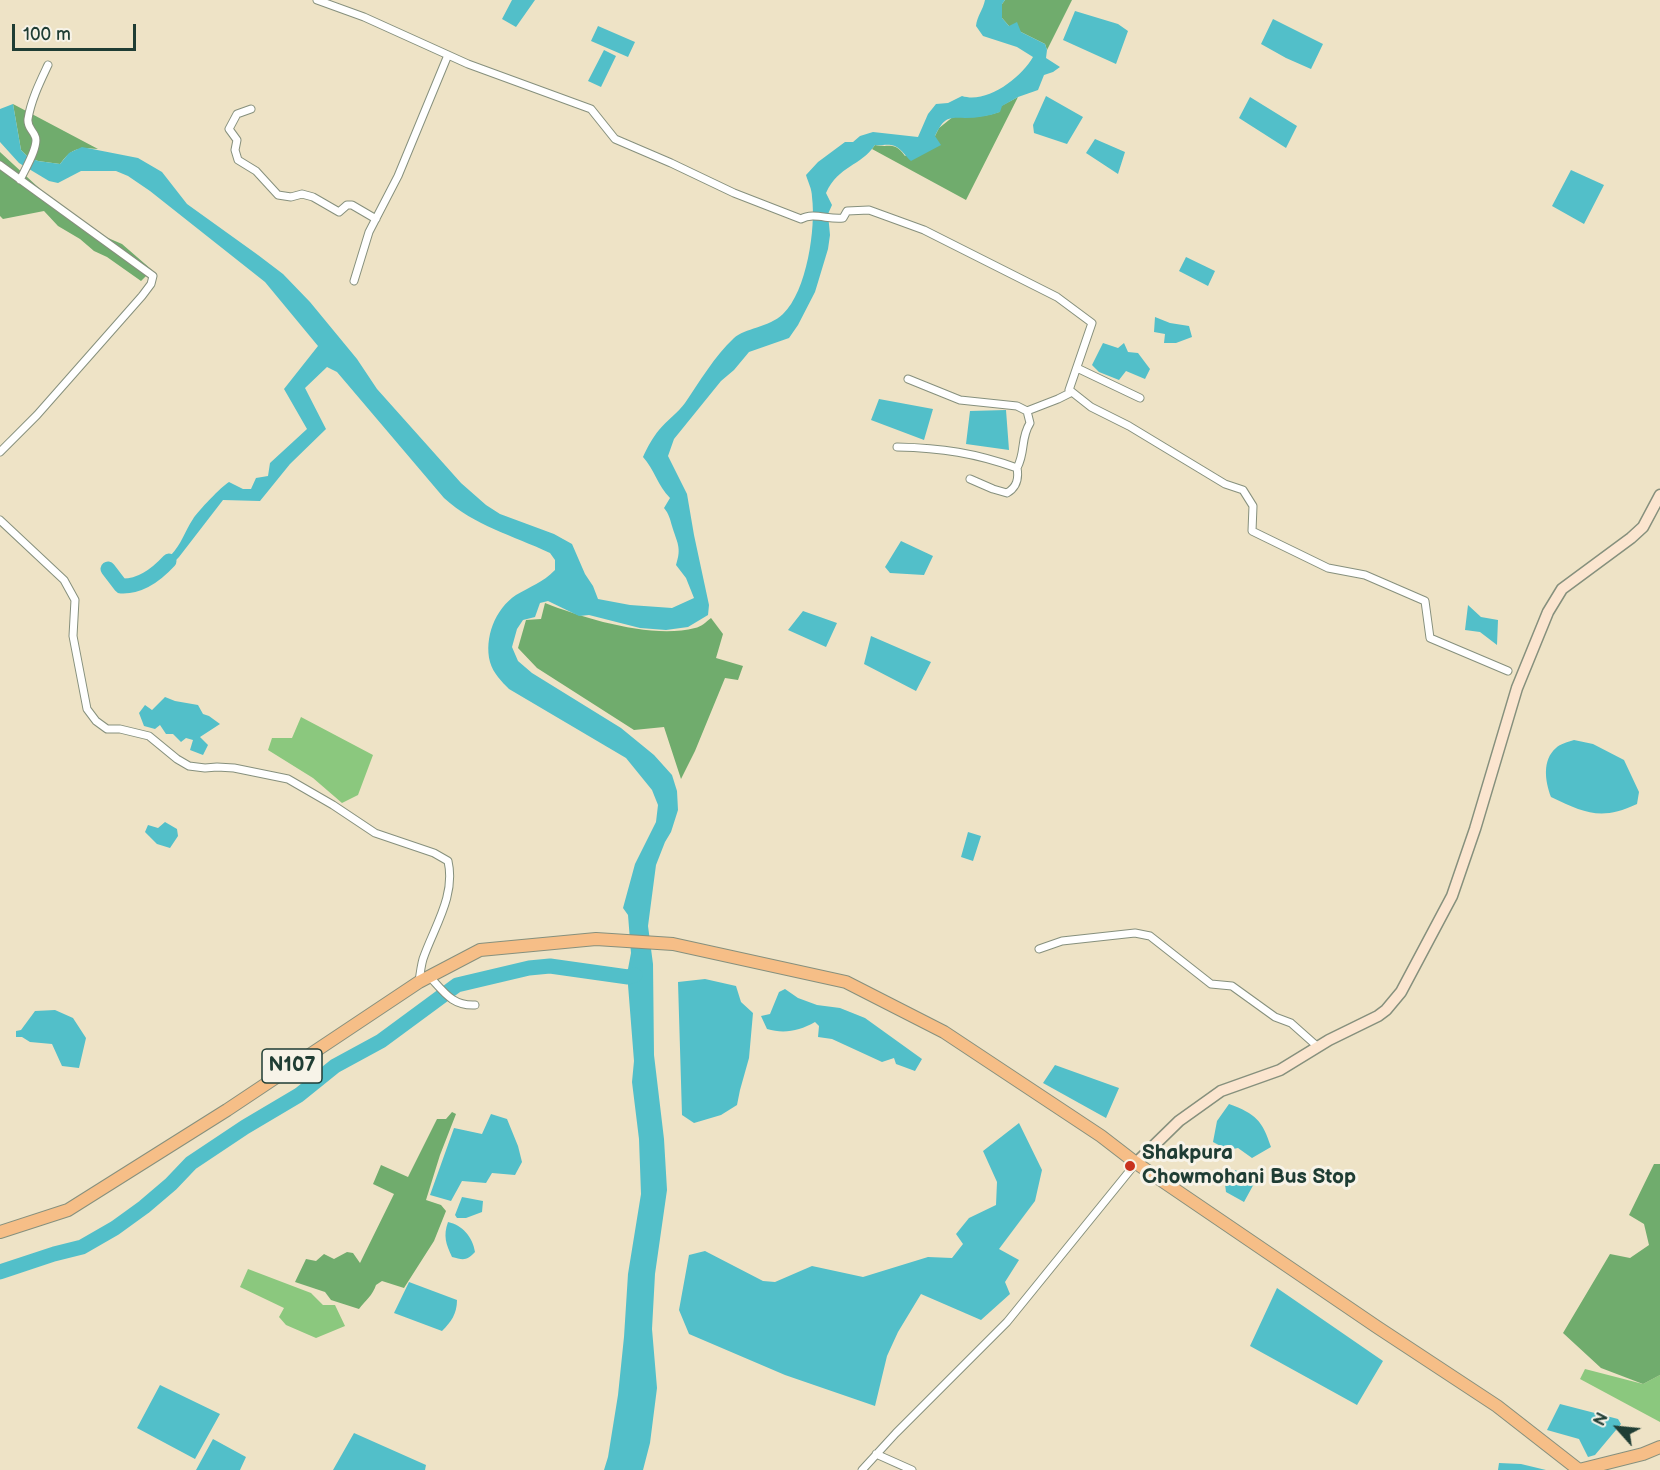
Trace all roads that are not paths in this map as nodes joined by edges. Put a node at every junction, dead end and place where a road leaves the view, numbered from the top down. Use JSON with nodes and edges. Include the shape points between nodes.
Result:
{"nodes":[{"id":1,"x":317,"y":0,"type":"edge"},
{"id":2,"x":448,"y":55,"type":"junction"},
{"id":3,"x":48,"y":65,"type":"dead end"},
{"id":4,"x":250,"y":109,"type":"dead end"},
{"id":5,"x":0,"y":165,"type":"edge"},
{"id":6,"x":20,"y":180,"type":"junction"},
{"id":7,"x":376,"y":219,"type":"junction"},
{"id":8,"x":354,"y":280,"type":"dead end"},
{"id":9,"x":1077,"y":368,"type":"junction"},
{"id":10,"x":908,"y":379,"type":"dead end"},
{"id":11,"x":1072,"y":392,"type":"junction"},
{"id":12,"x":1140,"y":398,"type":"dead end"},
{"id":13,"x":1027,"y":411,"type":"junction"},
{"id":14,"x":897,"y":447,"type":"dead end"},
{"id":15,"x":0,"y":452,"type":"edge"},
{"id":16,"x":1017,"y":468,"type":"junction"},
{"id":17,"x":970,"y":479,"type":"dead end"},
{"id":18,"x":1660,"y":495,"type":"edge"},
{"id":19,"x":0,"y":520,"type":"edge"},
{"id":20,"x":1508,"y":671,"type":"dead end"},
{"id":21,"x":1039,"y":949,"type":"dead end"},
{"id":22,"x":424,"y":979,"type":"junction"},
{"id":23,"x":475,"y":1005,"type":"dead end"},
{"id":24,"x":1317,"y":1047,"type":"junction"},
{"id":25,"x":1136,"y":1163,"type":"junction"},
{"id":26,"x":0,"y":1232,"type":"edge"},
{"id":27,"x":1660,"y":1447,"type":"edge"},
{"id":28,"x":876,"y":1454,"type":"junction"},
{"id":29,"x":862,"y":1470,"type":"edge"},
{"id":30,"x":912,"y":1470,"type":"edge"}],
"edges":[{"from":1,"to":2,"type":"street"},
{"from":2,"to":7,"type":"street"},
{"from":2,"to":9,"type":"street","via":[[591,109],[615,139],[801,219],[808,215],[832,220],[843,218],[847,211],[869,210],[924,230],[1057,297],[1092,323]]},
{"from":3,"to":6,"type":"street","via":[[32,99],[27,122],[37,140]]},
{"from":4,"to":7,"type":"street","via":[[237,114],[229,129],[237,140],[238,160],[256,171],[278,195],[313,197],[339,212],[352,205]]},
{"from":5,"to":6,"type":"street"},
{"from":6,"to":15,"type":"street","via":[[153,276],[142,296]]},
{"from":7,"to":8,"type":"street"},
{"from":9,"to":11,"type":"street","via":[[1069,390]]},
{"from":9,"to":12,"type":"street"},
{"from":10,"to":13,"type":"street","via":[[960,400],[1017,406]]},
{"from":11,"to":13,"type":"street"},
{"from":11,"to":20,"type":"street","via":[[1091,407],[1225,484],[1243,490],[1253,506],[1252,531],[1328,568],[1365,575],[1425,601],[1430,638]]},
{"from":13,"to":16,"type":"street","via":[[1030,423],[1024,432],[1023,457]]},
{"from":14,"to":16,"type":"street","via":[[974,454]]},
{"from":16,"to":17,"type":"street","via":[[1019,476],[1008,493]]},
{"from":18,"to":24,"type":"main road","via":[[1643,527],[1562,589],[1548,612],[1517,688],[1452,896],[1401,992],[1378,1016]]},
{"from":19,"to":22,"type":"street","via":[[70,588],[75,600],[73,636],[87,709],[106,729],[149,736],[189,766],[234,768],[288,779],[375,834],[448,861],[448,896],[423,960]]},
{"from":21,"to":24,"type":"street","via":[[1062,941],[1136,933],[1150,936],[1211,984],[1232,986],[1275,1017],[1291,1023]]},
{"from":22,"to":23,"type":"street","via":[[462,1006]]},
{"from":22,"to":25,"type":"highway","number":"N107","via":[[480,950],[596,939],[673,944],[846,982],[944,1032]]},
{"from":22,"to":26,"type":"highway","number":"N107","via":[[68,1210]]},
{"from":24,"to":25,"type":"main road","via":[[1280,1070],[1221,1091],[1179,1121]]},
{"from":25,"to":27,"type":"highway","number":"N107","via":[[1497,1406],[1579,1470]]},
{"from":25,"to":28,"type":"street","via":[[1006,1322]]},
{"from":28,"to":29,"type":"street"},
{"from":28,"to":30,"type":"street"}]}
